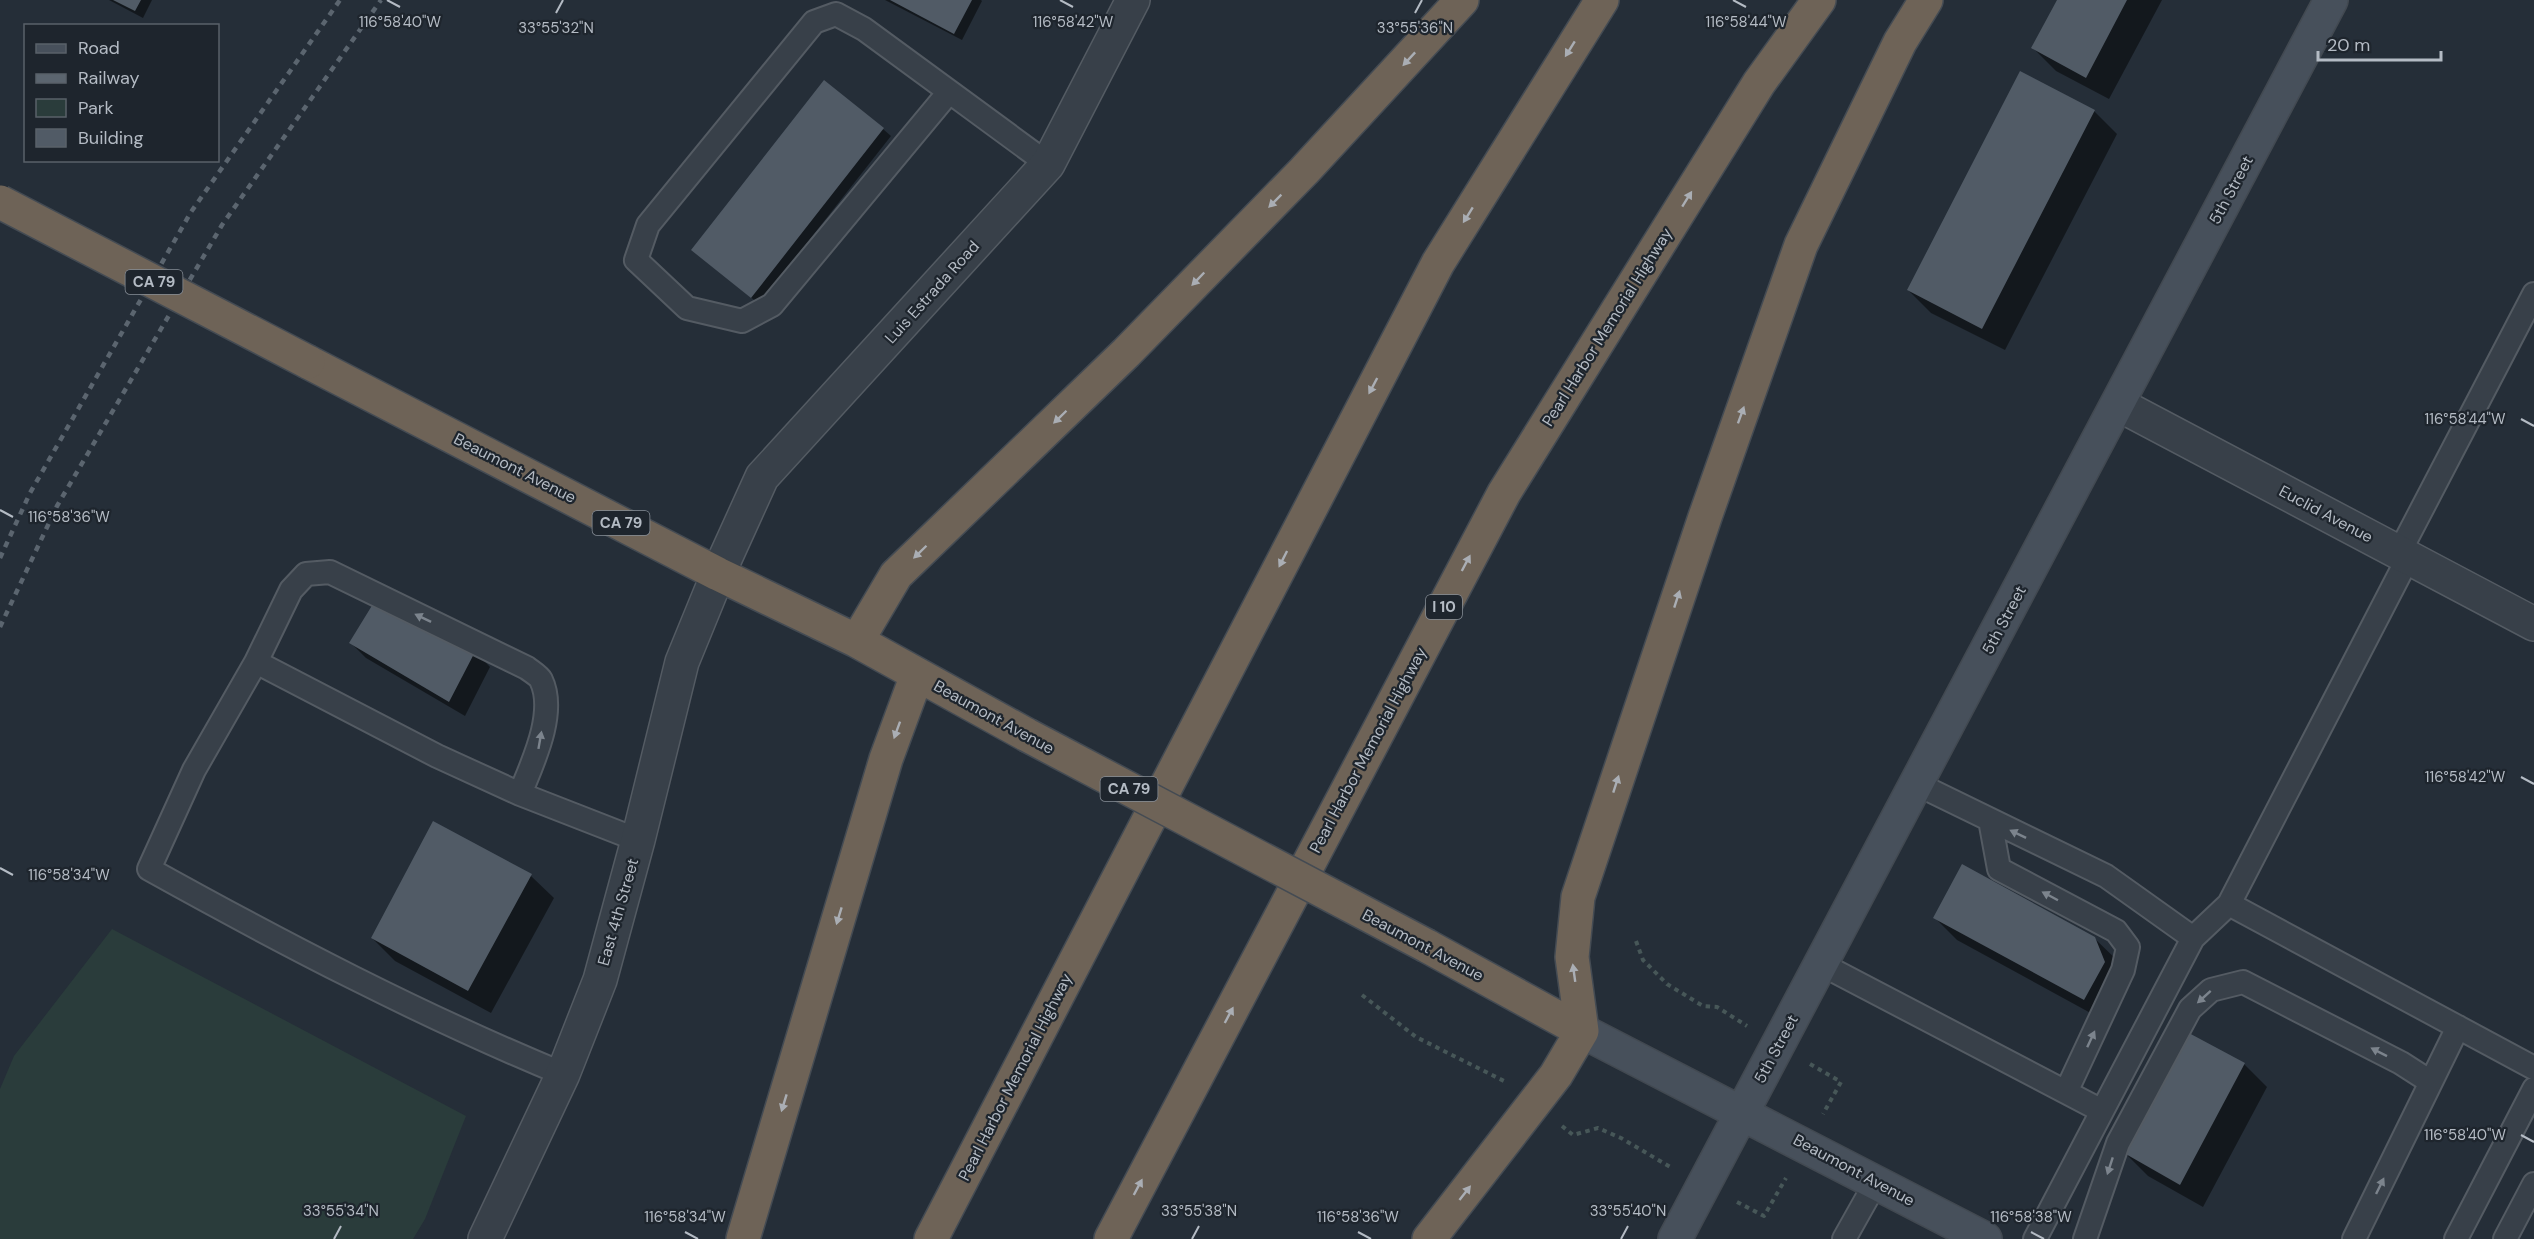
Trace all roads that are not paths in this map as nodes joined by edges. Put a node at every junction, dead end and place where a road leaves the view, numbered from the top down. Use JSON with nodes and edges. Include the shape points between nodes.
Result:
{"nodes":[{"id":1,"x":1133,"y":0,"type":"edge"},
{"id":2,"x":1462,"y":0,"type":"edge"},
{"id":3,"x":1602,"y":0,"type":"edge"},
{"id":4,"x":1819,"y":0,"type":"edge"},
{"id":5,"x":1926,"y":0,"type":"edge"},
{"id":6,"x":2331,"y":0,"type":"edge"},
{"id":7,"x":949,"y":92,"type":"junction"},
{"id":8,"x":1048,"y":164,"type":"junction"},
{"id":9,"x":0,"y":201,"type":"edge"},
{"id":10,"x":2534,"y":294,"type":"edge"},
{"id":11,"x":2118,"y":404,"type":"junction"},
{"id":12,"x":2404,"y":556,"type":"junction"},
{"id":13,"x":718,"y":574,"type":"junction"},
{"id":14,"x":2534,"y":624,"type":"edge"},
{"id":15,"x":857,"y":641,"type":"junction"},
{"id":16,"x":256,"y":662,"type":"junction"},
{"id":17,"x":917,"y":675,"type":"junction"},
{"id":18,"x":1917,"y":784,"type":"junction"},
{"id":19,"x":520,"y":794,"type":"junction"},
{"id":20,"x":1990,"y":820,"type":"junction"},
{"id":21,"x":638,"y":840,"type":"junction"},
{"id":22,"x":2229,"y":903,"type":"junction"},
{"id":23,"x":2193,"y":938,"type":"junction"},
{"id":24,"x":1821,"y":964,"type":"junction"},
{"id":25,"x":2458,"y":1027,"type":"junction"},
{"id":26,"x":1582,"y":1031,"type":"junction"},
{"id":27,"x":2534,"y":1068,"type":"edge"},
{"id":28,"x":563,"y":1074,"type":"junction"},
{"id":29,"x":2430,"y":1081,"type":"junction"},
{"id":30,"x":2534,"y":1089,"type":"edge"},
{"id":31,"x":2066,"y":1092,"type":"junction"},
{"id":32,"x":2102,"y":1111,"type":"junction"},
{"id":33,"x":1743,"y":1112,"type":"junction"},
{"id":34,"x":1876,"y":1182,"type":"junction"},
{"id":35,"x":2534,"y":1184,"type":"edge"},
{"id":36,"x":485,"y":1239,"type":"edge"},
{"id":37,"x":743,"y":1239,"type":"edge"},
{"id":38,"x":931,"y":1239,"type":"edge"},
{"id":39,"x":1111,"y":1239,"type":"edge"},
{"id":40,"x":1429,"y":1239,"type":"edge"},
{"id":41,"x":1676,"y":1239,"type":"edge"},
{"id":42,"x":1844,"y":1239,"type":"edge"},
{"id":43,"x":1984,"y":1239,"type":"edge"},
{"id":44,"x":2035,"y":1239,"type":"edge"},
{"id":45,"x":2085,"y":1239,"type":"edge"},
{"id":46,"x":2354,"y":1239,"type":"edge"},
{"id":47,"x":2456,"y":1239,"type":"edge"},
{"id":48,"x":2505,"y":1239,"type":"edge"}],
"edges":[{"from":1,"to":8,"type":"street","name":"Luis Estrada Road"},
{"from":2,"to":15,"type":"highway","one_way":true,"via":[[1304,171],[1126,353],[896,575]]},
{"from":3,"to":38,"type":"highway","name":"Pearl Harbor Memorial Highway","one_way":true,"via":[[1438,263]]},
{"from":39,"to":4,"type":"highway","name":"Pearl Harbor Memorial Highway","number":"I 10","one_way":true,"via":[[1504,493],[1759,84]]},
{"from":26,"to":5,"type":"highway","one_way":true,"via":[[1572,957],[1578,897],[1701,528],[1801,245],[1900,42]]},
{"from":6,"to":11,"type":"street","name":"5th Street"},
{"from":7,"to":7,"type":"lane","via":[[864,28],[836,14],[814,22],[648,225],[636,260],[687,308],[742,321],[772,305]]},
{"from":7,"to":8,"type":"lane"},
{"from":8,"to":13,"type":"street","name":"Luis Estrada Road","via":[[762,477]]},
{"from":9,"to":13,"type":"highway","name":"Beaumont Avenue","number":"CA 79","bridge":true},
{"from":10,"to":12,"type":"lane"},
{"from":11,"to":12,"type":"street","name":"Euclid Avenue"},
{"from":11,"to":18,"type":"street","name":"5th Street"},
{"from":12,"to":14,"type":"street","name":"Euclid Avenue"},
{"from":12,"to":22,"type":"lane"},
{"from":13,"to":15,"type":"highway","name":"Beaumont Avenue","number":"CA 79"},
{"from":13,"to":21,"type":"street","name":"East 4th Street","via":[[682,662]]},
{"from":15,"to":17,"type":"highway","name":"Beaumont Avenue","number":"CA 79"},
{"from":16,"to":19,"type":"lane","via":[[437,756]]},
{"from":19,"to":16,"type":"lane","one_way":true,"via":[[540,745],[546,700],[541,679],[527,668],[330,572],[306,574],[291,590]]},
{"from":16,"to":28,"type":"lane","via":[[194,770],[149,869],[402,1004]]},
{"from":17,"to":26,"type":"highway","name":"Beaumont Avenue","number":"CA 79","bridge":true},
{"from":17,"to":37,"type":"highway","one_way":true,"via":[[886,759]]},
{"from":18,"to":20,"type":"lane"},
{"from":18,"to":24,"type":"street","name":"5th Street"},
{"from":19,"to":21,"type":"lane"},
{"from":23,"to":20,"type":"lane","one_way":true,"via":[[2106,876]]},
{"from":31,"to":20,"type":"lane","one_way":true,"via":[[2123,970],[2128,947],[2116,931],[1999,869]]},
{"from":21,"to":28,"type":"street","name":"East 4th Street","via":[[600,980]]},
{"from":22,"to":23,"type":"lane"},
{"from":22,"to":25,"type":"lane"},
{"from":23,"to":32,"type":"lane"},
{"from":24,"to":31,"type":"lane"},
{"from":24,"to":33,"type":"street","name":"5th Street"},
{"from":25,"to":27,"type":"lane"},
{"from":25,"to":29,"type":"lane"},
{"from":26,"to":33,"type":"street","name":"Beaumont Avenue"},
{"from":40,"to":26,"type":"highway","one_way":true,"via":[[1556,1075]]},
{"from":28,"to":36,"type":"street","name":"East 4th Street"},
{"from":29,"to":45,"type":"lane","one_way":true,"via":[[2243,982],[2211,990],[2190,1009],[2118,1143]]},
{"from":46,"to":29,"type":"lane","one_way":true},
{"from":30,"to":47,"type":"lane"},
{"from":31,"to":32,"type":"lane"},
{"from":32,"to":44,"type":"lane"},
{"from":33,"to":34,"type":"street","name":"Beaumont Avenue"},
{"from":33,"to":41,"type":"street","name":"5th Street"},
{"from":34,"to":42,"type":"lane"},
{"from":34,"to":43,"type":"street","name":"Beaumont Avenue"},
{"from":35,"to":48,"type":"lane"}]}
